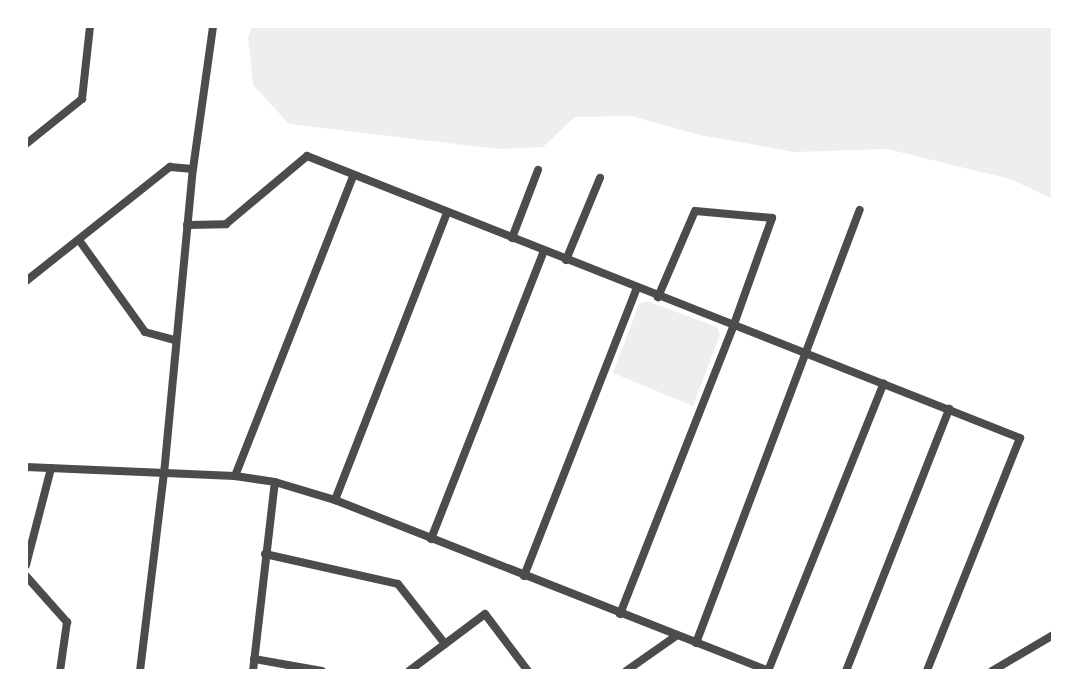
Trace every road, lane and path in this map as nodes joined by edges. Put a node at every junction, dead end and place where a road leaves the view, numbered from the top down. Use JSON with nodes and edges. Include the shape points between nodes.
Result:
{"nodes":[{"id":1,"x":90,"y":26,"type":"edge"},
{"id":2,"x":213,"y":26,"type":"edge"},
{"id":3,"x":26,"y":144,"type":"edge"},
{"id":4,"x":193,"y":169,"type":"junction"},
{"id":5,"x":538,"y":170,"type":"dead end"},
{"id":6,"x":353,"y":176,"type":"junction"},
{"id":7,"x":600,"y":178,"type":"dead end"},
{"id":8,"x":860,"y":210,"type":"dead end"},
{"id":9,"x":447,"y":212,"type":"junction"},
{"id":10,"x":187,"y":225,"type":"junction"},
{"id":11,"x":512,"y":238,"type":"junction"},
{"id":12,"x":79,"y":240,"type":"junction"},
{"id":13,"x":544,"y":251,"type":"junction"},
{"id":14,"x":566,"y":260,"type":"junction"},
{"id":15,"x":26,"y":281,"type":"edge"},
{"id":16,"x":637,"y":288,"type":"junction"},
{"id":17,"x":658,"y":297,"type":"junction"},
{"id":18,"x":733,"y":327,"type":"junction"},
{"id":19,"x":174,"y":340,"type":"junction"},
{"id":20,"x":806,"y":354,"type":"junction"},
{"id":21,"x":884,"y":383,"type":"junction"},
{"id":22,"x":949,"y":409,"type":"junction"},
{"id":23,"x":26,"y":467,"type":"edge"},
{"id":24,"x":51,"y":468,"type":"junction"},
{"id":25,"x":164,"y":474,"type":"junction"},
{"id":26,"x":235,"y":476,"type":"junction"},
{"id":27,"x":275,"y":482,"type":"junction"},
{"id":28,"x":335,"y":500,"type":"junction"},
{"id":29,"x":431,"y":539,"type":"junction"},
{"id":30,"x":265,"y":554,"type":"junction"},
{"id":31,"x":26,"y":565,"type":"edge"},
{"id":32,"x":26,"y":576,"type":"edge"},
{"id":33,"x":524,"y":576,"type":"junction"},
{"id":34,"x":620,"y":614,"type":"junction"},
{"id":35,"x":1053,"y":635,"type":"edge"},
{"id":36,"x":676,"y":636,"type":"junction"},
{"id":37,"x":696,"y":643,"type":"junction"},
{"id":38,"x":445,"y":644,"type":"junction"},
{"id":39,"x":254,"y":659,"type":"junction"},
{"id":40,"x":60,"y":671,"type":"edge"},
{"id":41,"x":140,"y":671,"type":"edge"},
{"id":42,"x":253,"y":671,"type":"edge"},
{"id":43,"x":322,"y":671,"type":"edge"},
{"id":44,"x":409,"y":671,"type":"edge"},
{"id":45,"x":528,"y":671,"type":"edge"},
{"id":46,"x":626,"y":671,"type":"edge"},
{"id":47,"x":769,"y":671,"type":"edge"},
{"id":48,"x":846,"y":671,"type":"edge"},
{"id":49,"x":927,"y":671,"type":"edge"},
{"id":50,"x":992,"y":671,"type":"edge"}],
"edges":[{"from":1,"to":3,"type":"street","via":[[82,99]]},
{"from":2,"to":4,"type":"street"},
{"from":4,"to":10,"type":"street"},
{"from":4,"to":12,"type":"street","via":[[170,167]]},
{"from":5,"to":11,"type":"street"},
{"from":6,"to":9,"type":"street"},
{"from":6,"to":10,"type":"street","via":[[307,156],[226,224]]},
{"from":6,"to":26,"type":"street"},
{"from":7,"to":14,"type":"street"},
{"from":8,"to":20,"type":"street"},
{"from":9,"to":11,"type":"street"},
{"from":9,"to":28,"type":"street"},
{"from":10,"to":19,"type":"street"},
{"from":11,"to":13,"type":"street"},
{"from":12,"to":15,"type":"street"},
{"from":12,"to":19,"type":"street","via":[[145,332]]},
{"from":13,"to":14,"type":"street"},
{"from":13,"to":29,"type":"street"},
{"from":14,"to":16,"type":"street"},
{"from":16,"to":17,"type":"street"},
{"from":16,"to":33,"type":"street"},
{"from":17,"to":18,"type":"street"},
{"from":17,"to":18,"type":"street","via":[[695,211],[772,218]]},
{"from":18,"to":20,"type":"street"},
{"from":18,"to":34,"type":"street"},
{"from":19,"to":25,"type":"street"},
{"from":20,"to":21,"type":"street"},
{"from":20,"to":37,"type":"street"},
{"from":21,"to":22,"type":"street"},
{"from":21,"to":47,"type":"street"},
{"from":22,"to":48,"type":"street"},
{"from":22,"to":49,"type":"street","via":[[1020,438]]},
{"from":23,"to":24,"type":"street"},
{"from":24,"to":25,"type":"street"},
{"from":24,"to":31,"type":"street"},
{"from":25,"to":26,"type":"street"},
{"from":25,"to":41,"type":"street"},
{"from":26,"to":27,"type":"street"},
{"from":27,"to":28,"type":"street"},
{"from":27,"to":30,"type":"street"},
{"from":28,"to":29,"type":"street"},
{"from":29,"to":33,"type":"street"},
{"from":30,"to":38,"type":"street","via":[[398,584]]},
{"from":30,"to":39,"type":"street"},
{"from":32,"to":40,"type":"street","via":[[67,622]]},
{"from":33,"to":34,"type":"street"},
{"from":34,"to":36,"type":"street"},
{"from":35,"to":50,"type":"street"},
{"from":36,"to":37,"type":"street"},
{"from":36,"to":46,"type":"street"},
{"from":37,"to":47,"type":"street"},
{"from":38,"to":44,"type":"street"},
{"from":38,"to":45,"type":"street","via":[[485,614]]},
{"from":39,"to":42,"type":"street"},
{"from":39,"to":43,"type":"street"}]}
